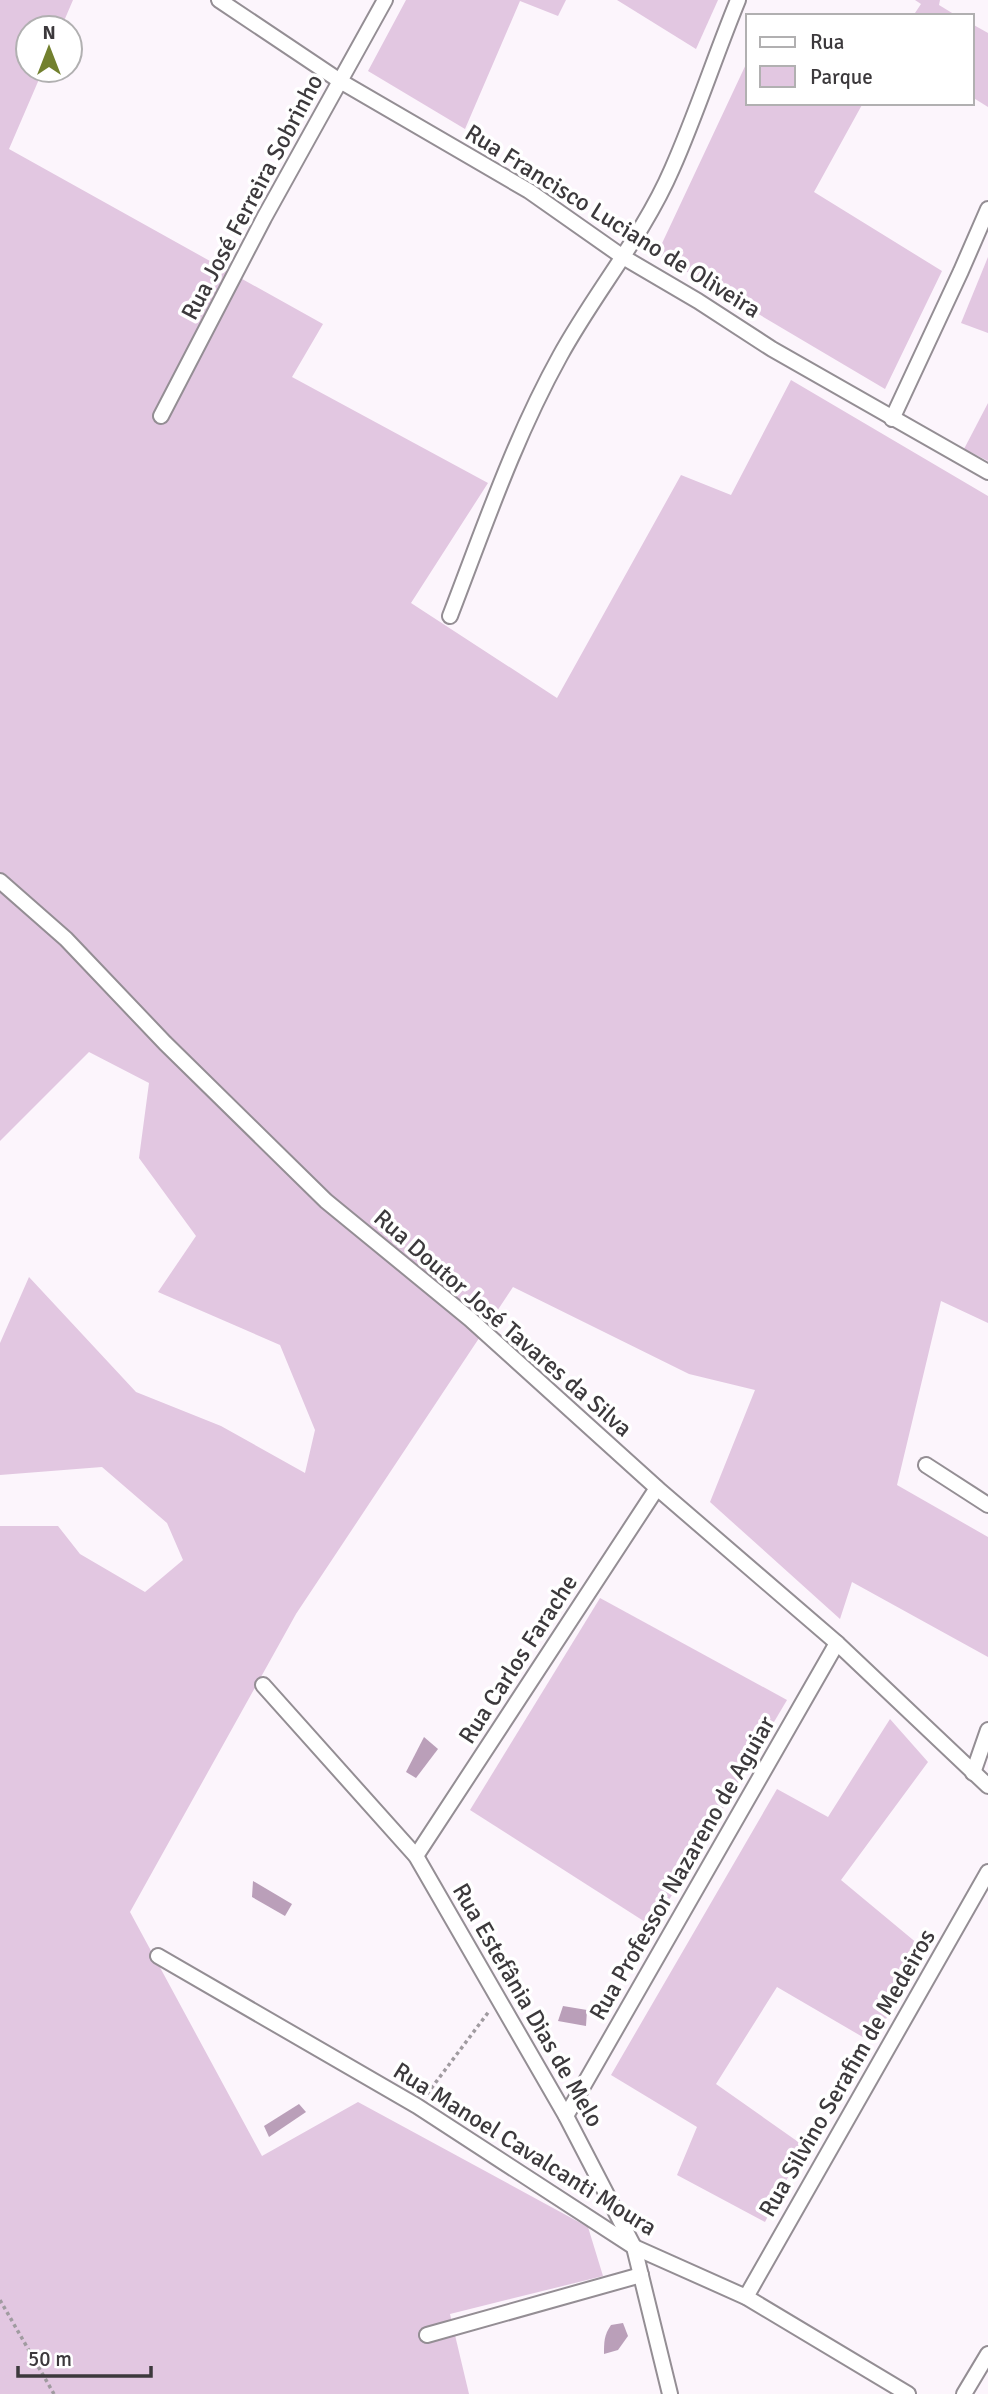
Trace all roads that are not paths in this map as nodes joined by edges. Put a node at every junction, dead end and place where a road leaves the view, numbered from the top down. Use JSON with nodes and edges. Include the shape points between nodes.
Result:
{"nodes":[{"id":1,"x":219,"y":0,"type":"edge"},
{"id":2,"x":385,"y":0,"type":"edge"},
{"id":3,"x":737,"y":0,"type":"edge"},
{"id":4,"x":340,"y":81,"type":"junction"},
{"id":5,"x":988,"y":209,"type":"edge"},
{"id":6,"x":623,"y":257,"type":"junction"},
{"id":7,"x":161,"y":416,"type":"dead end"},
{"id":8,"x":892,"y":419,"type":"junction"},
{"id":9,"x":988,"y":472,"type":"edge"},
{"id":10,"x":450,"y":616,"type":"dead end"},
{"id":11,"x":0,"y":881,"type":"edge"},
{"id":12,"x":926,"y":1465,"type":"dead end"},
{"id":13,"x":657,"y":1488,"type":"junction"},
{"id":14,"x":988,"y":1505,"type":"edge"},
{"id":15,"x":837,"y":1643,"type":"junction"},
{"id":16,"x":264,"y":1685,"type":"dead end"},
{"id":17,"x":988,"y":1730,"type":"edge"},
{"id":18,"x":973,"y":1773,"type":"junction"},
{"id":19,"x":988,"y":1786,"type":"edge"},
{"id":20,"x":416,"y":1856,"type":"junction"},
{"id":21,"x":988,"y":1872,"type":"edge"},
{"id":22,"x":158,"y":1956,"type":"dead end"},
{"id":23,"x":566,"y":2116,"type":"junction"},
{"id":24,"x":634,"y":2247,"type":"junction"},
{"id":25,"x":641,"y":2275,"type":"junction"},
{"id":26,"x":746,"y":2297,"type":"junction"},
{"id":27,"x":427,"y":2335,"type":"dead end"},
{"id":28,"x":988,"y":2354,"type":"edge"},
{"id":29,"x":670,"y":2394,"type":"edge"},
{"id":30,"x":908,"y":2394,"type":"edge"},
{"id":31,"x":964,"y":2394,"type":"edge"}],
"edges":[{"from":1,"to":4,"type":"street","name":"Rua Francisco Luciano de Oliveira"},
{"from":2,"to":4,"type":"street","name":"Rua José Ferreira Sobrinho"},
{"from":3,"to":6,"type":"street","via":[[672,169]]},
{"from":4,"to":6,"type":"street","name":"Rua Francisco Luciano de Oliveira","via":[[529,191]]},
{"from":4,"to":7,"type":"street","name":"Rua José Ferreira Sobrinho"},
{"from":5,"to":8,"type":"street"},
{"from":6,"to":8,"type":"street","name":"Rua Francisco Luciano de Oliveira"},
{"from":6,"to":10,"type":"street","via":[[537,401]]},
{"from":8,"to":9,"type":"street","name":"Rua Francisco Luciano de Oliveira"},
{"from":11,"to":13,"type":"street","name":"Rua Doutor José Tavares da Silva","via":[[66,939],[326,1201],[470,1319]]},
{"from":12,"to":14,"type":"street"},
{"from":13,"to":15,"type":"street","name":"Rua Doutor José Tavares da Silva"},
{"from":13,"to":20,"type":"street","name":"Rua Carlos Farache"},
{"from":15,"to":18,"type":"street","name":"Rua Doutor José Tavares da Silva"},
{"from":15,"to":23,"type":"street","name":"Rua Professor Nazareno de Aguiar"},
{"from":16,"to":20,"type":"street","name":"Rua Estefânia Dias de Melo"},
{"from":17,"to":18,"type":"street"},
{"from":18,"to":19,"type":"street","name":"Rua Doutor José Tavares da Silva"},
{"from":20,"to":23,"type":"street","name":"Rua Estefânia Dias de Melo"},
{"from":21,"to":26,"type":"street","name":"Rua Silvino Serafim de Medeiros"},
{"from":22,"to":24,"type":"street","name":"Rua Manoel Cavalcanti Moura","via":[[417,2106]]},
{"from":23,"to":24,"type":"street","name":"Rua Estefânia Dias de Melo"},
{"from":24,"to":25,"type":"street","name":"Rua Estefânia Dias de Melo"},
{"from":24,"to":26,"type":"street","name":"Rua Manoel Cavalcanti Moura"},
{"from":25,"to":27,"type":"street"},
{"from":25,"to":29,"type":"street","name":"Rua Estefânia Dias de Melo"},
{"from":26,"to":30,"type":"street","name":"Rua Manoel Cavalcanti Moura"},
{"from":28,"to":31,"type":"street"}]}
